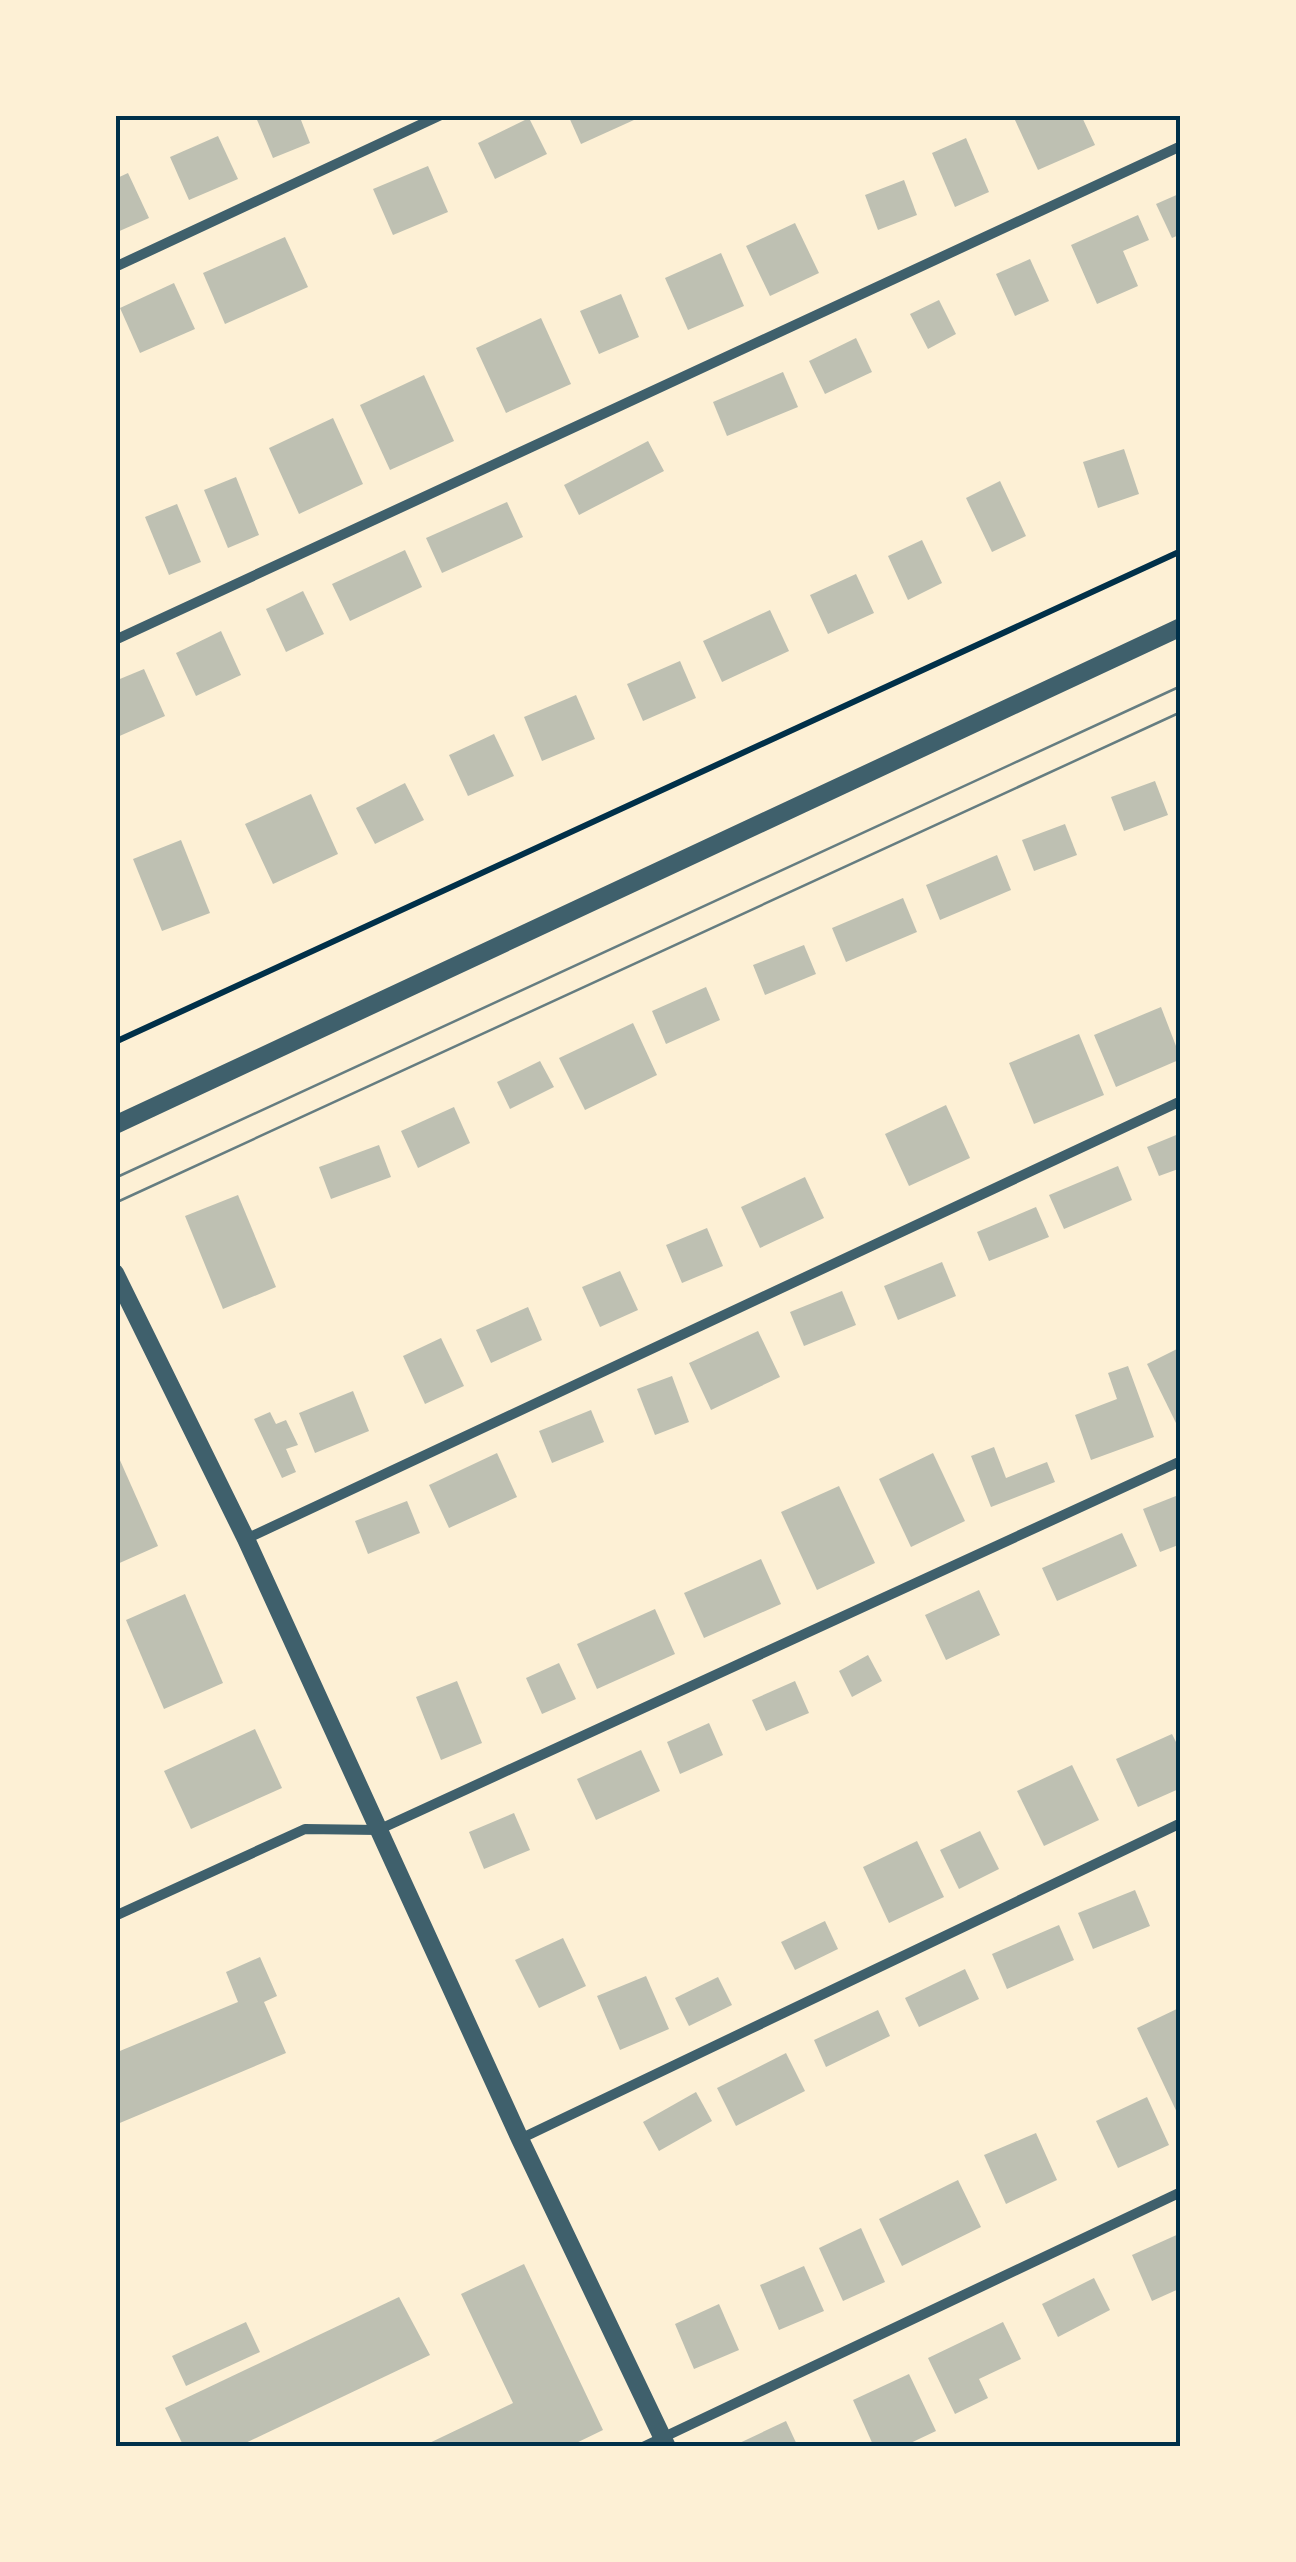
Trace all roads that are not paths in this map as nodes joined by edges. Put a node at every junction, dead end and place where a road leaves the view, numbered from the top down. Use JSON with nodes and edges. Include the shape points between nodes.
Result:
{"nodes":[{"id":1,"x":440,"y":115,"type":"edge"},
{"id":2,"x":1181,"y":146,"type":"edge"},
{"id":3,"x":115,"y":268,"type":"edge"},
{"id":4,"x":1181,"y":627,"type":"edge"},
{"id":5,"x":115,"y":640,"type":"edge"},
{"id":6,"x":1181,"y":1101,"type":"edge"},
{"id":7,"x":115,"y":1125,"type":"edge"},
{"id":8,"x":115,"y":1273,"type":"edge"},
{"id":9,"x":1181,"y":1461,"type":"edge"},
{"id":10,"x":246,"y":1539,"type":"junction"},
{"id":11,"x":1181,"y":1823,"type":"edge"},
{"id":12,"x":378,"y":1830,"type":"junction"},
{"id":13,"x":115,"y":1916,"type":"edge"},
{"id":14,"x":520,"y":2140,"type":"junction"},
{"id":15,"x":1181,"y":2192,"type":"edge"},
{"id":16,"x":665,"y":2442,"type":"edge"},
{"id":17,"x":643,"y":2447,"type":"edge"}],
"edges":[{"from":1,"to":3,"type":"street"},
{"from":2,"to":5,"type":"street"},
{"from":4,"to":7,"type":"street"},
{"from":6,"to":10,"type":"street"},
{"from":8,"to":10,"type":"street"},
{"from":9,"to":12,"type":"street"},
{"from":10,"to":12,"type":"street"},
{"from":11,"to":14,"type":"street"},
{"from":12,"to":13,"type":"street","via":[[305,1829]]},
{"from":12,"to":14,"type":"street"},
{"from":14,"to":16,"type":"street"},
{"from":15,"to":16,"type":"street"},
{"from":16,"to":17,"type":"street"}]}
